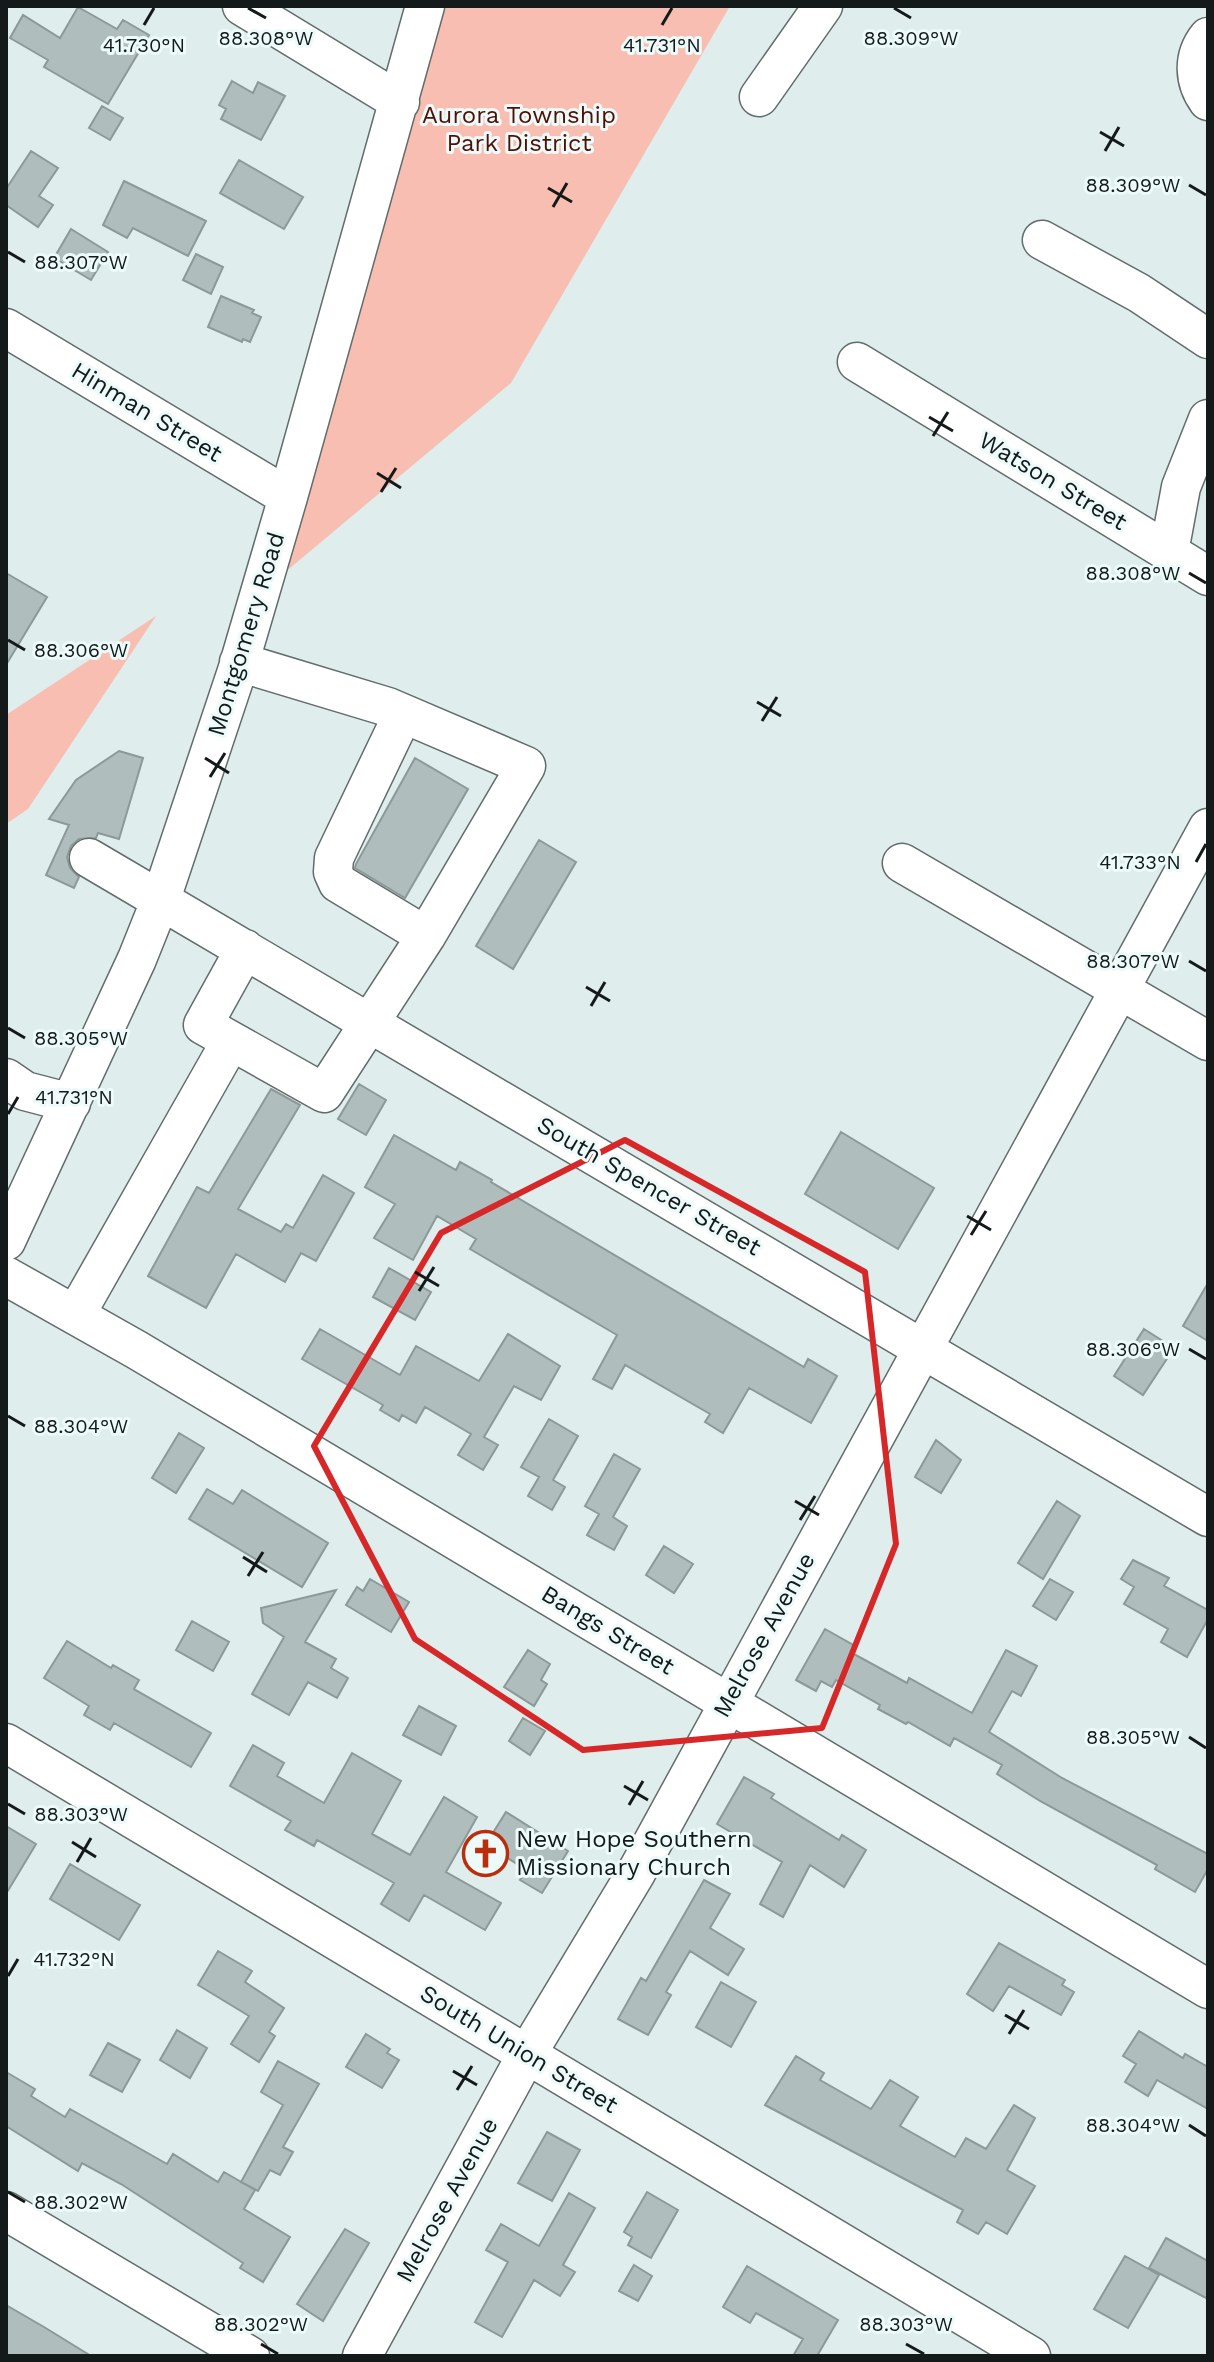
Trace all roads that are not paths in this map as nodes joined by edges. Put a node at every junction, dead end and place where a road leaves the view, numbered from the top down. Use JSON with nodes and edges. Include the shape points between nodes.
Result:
{"nodes":[{"id":1,"x":242,"y":6,"type":"edge"},
{"id":2,"x":425,"y":6,"type":"edge"},
{"id":3,"x":823,"y":6,"type":"edge"},
{"id":4,"x":1203,"y":48,"type":"edge"},
{"id":5,"x":759,"y":97,"type":"dead end"},
{"id":6,"x":1208,"y":101,"type":"edge"},
{"id":7,"x":400,"y":102,"type":"junction"},
{"id":8,"x":1042,"y":240,"type":"dead end"},
{"id":9,"x":6,"y":328,"type":"edge"},
{"id":10,"x":1208,"y":339,"type":"edge"},
{"id":11,"x":857,"y":362,"type":"dead end"},
{"id":12,"x":1208,"y":419,"type":"edge"},
{"id":13,"x":288,"y":497,"type":"junction"},
{"id":14,"x":1169,"y":552,"type":"junction"},
{"id":15,"x":1208,"y":576,"type":"edge"},
{"id":16,"x":239,"y":662,"type":"junction"},
{"id":17,"x":403,"y":714,"type":"junction"},
{"id":18,"x":1208,"y":828,"type":"edge"},
{"id":19,"x":89,"y":858,"type":"dead end"},
{"id":20,"x":902,"y":863,"type":"dead end"},
{"id":21,"x":161,"y":899,"type":"junction"},
{"id":22,"x":426,"y":936,"type":"junction"},
{"id":23,"x":245,"y":949,"type":"junction"},
{"id":24,"x":1119,"y":988,"type":"junction"},
{"id":25,"x":369,"y":1022,"type":"junction"},
{"id":26,"x":231,"y":1041,"type":"junction"},
{"id":27,"x":1208,"y":1041,"type":"edge"},
{"id":28,"x":9,"y":1086,"type":"edge"},
{"id":29,"x":71,"y":1103,"type":"junction"},
{"id":30,"x":6,"y":1241,"type":"edge"},
{"id":31,"x":6,"y":1276,"type":"edge"},
{"id":32,"x":76,"y":1314,"type":"junction"},
{"id":33,"x":922,"y":1346,"type":"junction"},
{"id":34,"x":1208,"y":1517,"type":"edge"},
{"id":35,"x":727,"y":1701,"type":"junction"},
{"id":36,"x":6,"y":1743,"type":"edge"},
{"id":37,"x":1208,"y":1989,"type":"edge"},
{"id":38,"x":527,"y":2054,"type":"junction"},
{"id":39,"x":6,"y":2211,"type":"edge"},
{"id":40,"x":250,"y":2356,"type":"edge"},
{"id":41,"x":362,"y":2356,"type":"edge"},
{"id":42,"x":1031,"y":2356,"type":"edge"}],
"edges":[{"from":1,"to":7,"type":"street"},
{"from":2,"to":7,"type":"street","name":"Montgomery Road"},
{"from":3,"to":5,"type":"street"},
{"from":4,"to":6,"type":"street","via":[[1196,79]]},
{"from":7,"to":13,"type":"street","name":"Montgomery Road"},
{"from":8,"to":10,"type":"street","via":[[1139,293]]},
{"from":9,"to":13,"type":"street","name":"Hinman Street"},
{"from":11,"to":14,"type":"street","name":"Watson Street"},
{"from":12,"to":14,"type":"street","via":[[1181,487]]},
{"from":13,"to":16,"type":"street","name":"Montgomery Road"},
{"from":14,"to":15,"type":"street","name":"Watson Street"},
{"from":16,"to":17,"type":"street"},
{"from":16,"to":21,"type":"street","name":"Montgomery Road"},
{"from":17,"to":22,"type":"street","via":[[334,858],[333,872],[338,883]]},
{"from":17,"to":22,"type":"street","via":[[526,766]]},
{"from":18,"to":24,"type":"street","name":"Melrose Avenue"},
{"from":19,"to":21,"type":"street","name":"South Spencer Street"},
{"from":20,"to":24,"type":"street"},
{"from":21,"to":23,"type":"street","name":"South Spencer Street"},
{"from":21,"to":29,"type":"street","name":"Montgomery Road"},
{"from":22,"to":25,"type":"street"},
{"from":23,"to":25,"type":"street","name":"South Spencer Street"},
{"from":23,"to":26,"type":"street","via":[[203,1025]]},
{"from":24,"to":27,"type":"street"},
{"from":24,"to":33,"type":"street","name":"Melrose Avenue"},
{"from":25,"to":26,"type":"street","via":[[324,1093]]},
{"from":25,"to":33,"type":"street","name":"South Spencer Street"},
{"from":26,"to":32,"type":"street"},
{"from":28,"to":29,"type":"street"},
{"from":29,"to":30,"type":"street","name":"Montgomery Road"},
{"from":31,"to":32,"type":"street","name":"Bangs Street"},
{"from":32,"to":35,"type":"street","name":"Bangs Street"},
{"from":33,"to":34,"type":"street","name":"South Spencer Street"},
{"from":33,"to":35,"type":"street","name":"Melrose Avenue"},
{"from":35,"to":37,"type":"street","name":"Bangs Street"},
{"from":35,"to":38,"type":"street","name":"Melrose Avenue","via":[[636,1873]]},
{"from":36,"to":38,"type":"street","name":"South Union Street"},
{"from":38,"to":41,"type":"street","name":"Melrose Avenue"},
{"from":38,"to":42,"type":"street","name":"South Union Street"},
{"from":39,"to":40,"type":"street"}]}
